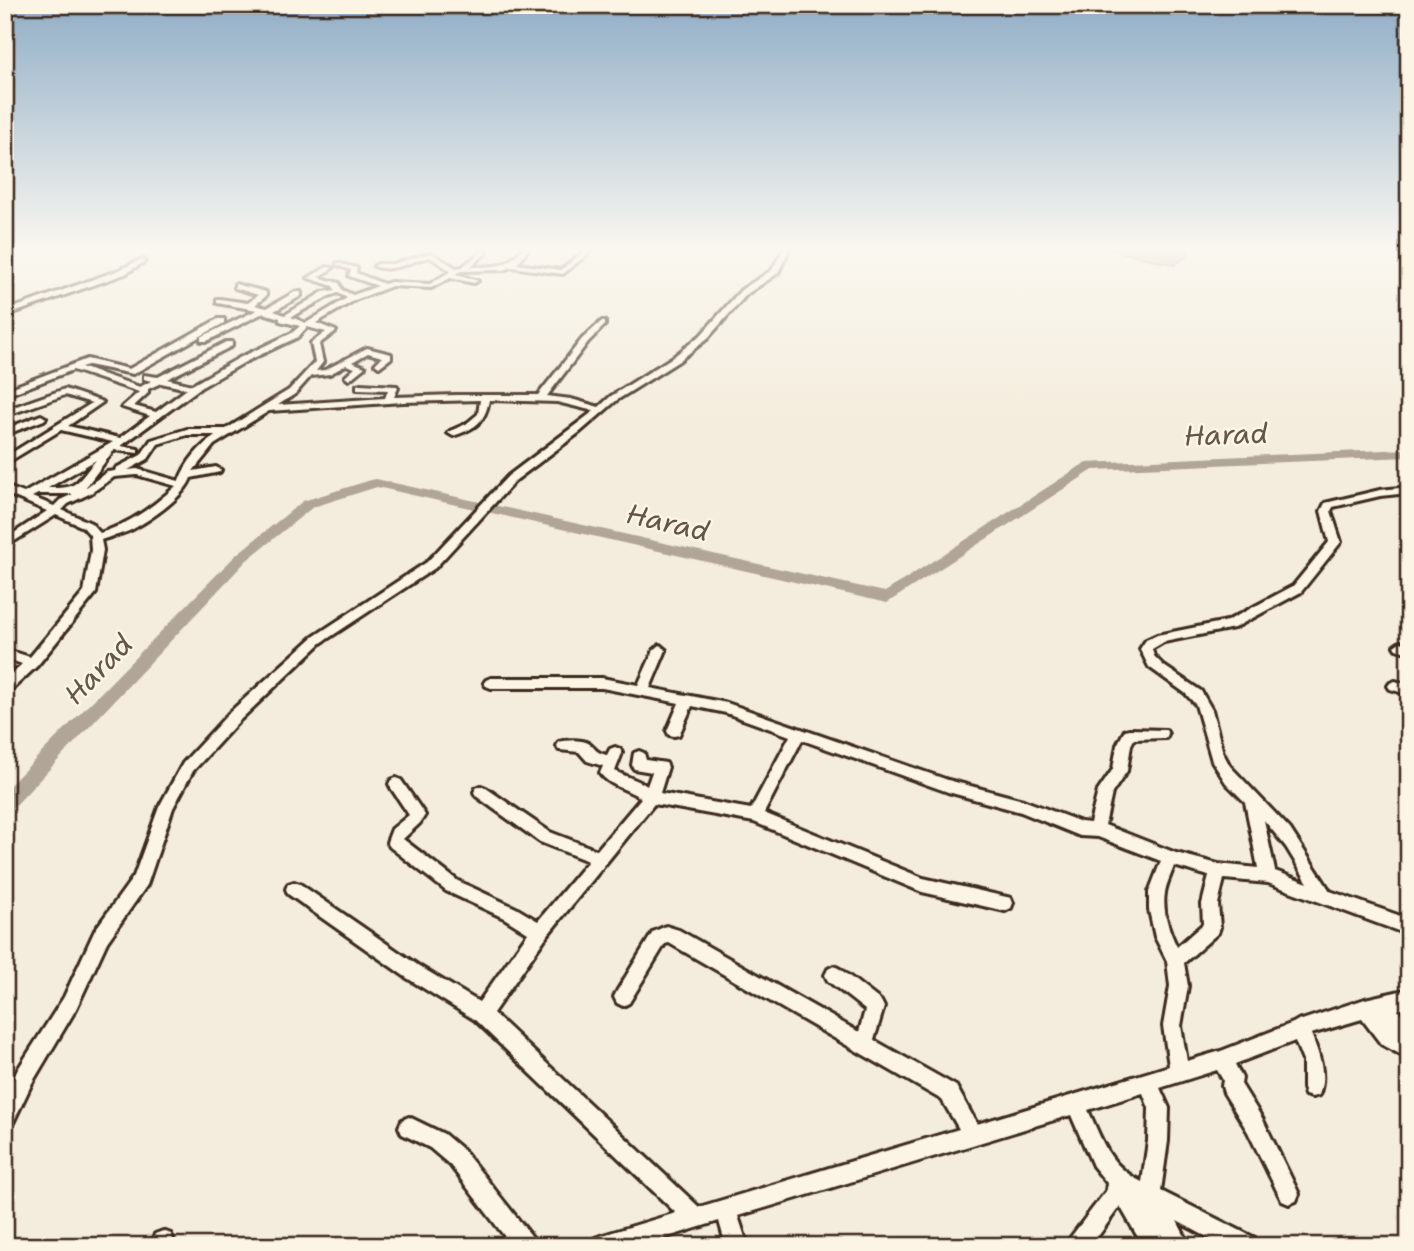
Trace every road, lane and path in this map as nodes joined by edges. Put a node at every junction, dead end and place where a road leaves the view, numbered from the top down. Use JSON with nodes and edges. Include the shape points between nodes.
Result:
{"nodes":[{"id":1,"x":26,"y":306,"type":"edge"},
{"id":2,"x":249,"y":306,"type":"edge"},
{"id":3,"x":274,"y":306,"type":"edge"},
{"id":4,"x":305,"y":306,"type":"edge"},
{"id":5,"x":338,"y":306,"type":"edge"},
{"id":6,"x":731,"y":306,"type":"edge"},
{"id":7,"x":265,"y":311,"type":"junction"},
{"id":8,"x":5,"y":314,"type":"edge"},
{"id":9,"x":284,"y":319,"type":"junction"},
{"id":10,"x":221,"y":321,"type":"dead end"},
{"id":11,"x":601,"y":323,"type":"dead end"},
{"id":12,"x":307,"y":325,"type":"junction"},
{"id":13,"x":190,"y":340,"type":"junction"},
{"id":14,"x":229,"y":344,"type":"dead end"},
{"id":15,"x":344,"y":362,"type":"junction"},
{"id":16,"x":379,"y":364,"type":"dead end"},
{"id":17,"x":72,"y":367,"type":"junction"},
{"id":18,"x":307,"y":374,"type":"junction"},
{"id":19,"x":147,"y":377,"type":"dead end"},
{"id":20,"x":349,"y":377,"type":"dead end"},
{"id":21,"x":160,"y":380,"type":"junction"},
{"id":22,"x":300,"y":384,"type":"junction"},
{"id":23,"x":360,"y":387,"type":"dead end"},
{"id":24,"x":193,"y":388,"type":"junction"},
{"id":25,"x":142,"y":389,"type":"junction"},
{"id":26,"x":5,"y":393,"type":"edge"},
{"id":27,"x":485,"y":397,"type":"junction"},
{"id":28,"x":541,"y":397,"type":"junction"},
{"id":29,"x":388,"y":401,"type":"junction"},
{"id":30,"x":307,"y":406,"type":"junction"},
{"id":31,"x":265,"y":408,"type":"junction"},
{"id":32,"x":600,"y":410,"type":"junction"},
{"id":33,"x":5,"y":414,"type":"edge"},
{"id":34,"x":157,"y":415,"type":"junction"},
{"id":35,"x":41,"y":418,"type":"dead end"},
{"id":36,"x":61,"y":426,"type":"junction"},
{"id":37,"x":5,"y":432,"type":"edge"},
{"id":38,"x":226,"y":432,"type":"junction"},
{"id":39,"x":453,"y":433,"type":"dead end"},
{"id":40,"x":117,"y":444,"type":"junction"},
{"id":41,"x":135,"y":451,"type":"dead end"},
{"id":42,"x":5,"y":461,"type":"edge"},
{"id":43,"x":216,"y":470,"type":"dead end"},
{"id":44,"x":108,"y":476,"type":"junction"},
{"id":45,"x":186,"y":480,"type":"junction"},
{"id":46,"x":5,"y":489,"type":"edge"},
{"id":47,"x":1409,"y":490,"type":"edge"},
{"id":48,"x":40,"y":491,"type":"junction"},
{"id":49,"x":73,"y":493,"type":"junction"},
{"id":50,"x":24,"y":497,"type":"junction"},
{"id":51,"x":55,"y":511,"type":"junction"},
{"id":52,"x":95,"y":538,"type":"junction"},
{"id":53,"x":5,"y":544,"type":"edge"},
{"id":54,"x":660,"y":650,"type":"dead end"},
{"id":55,"x":5,"y":653,"type":"edge"},
{"id":56,"x":32,"y":663,"type":"junction"},
{"id":57,"x":491,"y":683,"type":"dead end"},
{"id":58,"x":5,"y":688,"type":"edge"},
{"id":59,"x":641,"y":692,"type":"junction"},
{"id":60,"x":687,"y":701,"type":"junction"},
{"id":61,"x":674,"y":731,"type":"dead end"},
{"id":62,"x":798,"y":734,"type":"junction"},
{"id":63,"x":1161,"y":734,"type":"dead end"},
{"id":64,"x":564,"y":746,"type":"dead end"},
{"id":65,"x":639,"y":757,"type":"dead end"},
{"id":66,"x":397,"y":784,"type":"dead end"},
{"id":67,"x":481,"y":792,"type":"dead end"},
{"id":68,"x":651,"y":797,"type":"junction"},
{"id":69,"x":1252,"y":800,"type":"junction"},
{"id":70,"x":755,"y":816,"type":"junction"},
{"id":71,"x":1096,"y":830,"type":"junction"},
{"id":72,"x":1170,"y":858,"type":"junction"},
{"id":73,"x":601,"y":859,"type":"junction"},
{"id":74,"x":1218,"y":871,"type":"junction"},
{"id":75,"x":1268,"y":876,"type":"junction"},
{"id":76,"x":294,"y":889,"type":"dead end"},
{"id":77,"x":1325,"y":897,"type":"junction"},
{"id":78,"x":1005,"y":903,"type":"dead end"},
{"id":79,"x":1409,"y":927,"type":"edge"},
{"id":80,"x":540,"y":931,"type":"junction"},
{"id":81,"x":1175,"y":960,"type":"junction"},
{"id":82,"x":834,"y":975,"type":"dead end"},
{"id":83,"x":623,"y":997,"type":"dead end"},
{"id":84,"x":1409,"y":998,"type":"edge"},
{"id":85,"x":1373,"y":1006,"type":"junction"},
{"id":86,"x":481,"y":1014,"type":"junction"},
{"id":87,"x":1300,"y":1028,"type":"junction"},
{"id":88,"x":1409,"y":1038,"type":"edge"},
{"id":89,"x":864,"y":1044,"type":"junction"},
{"id":90,"x":1409,"y":1050,"type":"edge"},
{"id":91,"x":1221,"y":1060,"type":"junction"},
{"id":92,"x":1180,"y":1073,"type":"junction"},
{"id":93,"x":1148,"y":1082,"type":"junction"},
{"id":94,"x":1312,"y":1088,"type":"dead end"},
{"id":95,"x":1076,"y":1104,"type":"junction"},
{"id":96,"x":5,"y":1118,"type":"edge"},
{"id":97,"x":410,"y":1127,"type":"dead end"},
{"id":98,"x":974,"y":1135,"type":"junction"},
{"id":99,"x":1117,"y":1180,"type":"junction"},
{"id":100,"x":1289,"y":1194,"type":"dead end"},
{"id":101,"x":1150,"y":1196,"type":"junction"},
{"id":102,"x":726,"y":1209,"type":"junction"},
{"id":103,"x":696,"y":1218,"type":"junction"},
{"id":104,"x":1149,"y":1242,"type":"edge"},
{"id":105,"x":525,"y":1246,"type":"edge"},
{"id":106,"x":603,"y":1246,"type":"edge"},
{"id":107,"x":737,"y":1246,"type":"edge"},
{"id":108,"x":1078,"y":1246,"type":"edge"},
{"id":109,"x":1180,"y":1246,"type":"edge"},
{"id":110,"x":1247,"y":1246,"type":"edge"}],
"edges":[{"from":1,"to":8,"type":"street"},
{"from":2,"to":7,"type":"street"},
{"from":3,"to":7,"type":"street"},
{"from":4,"to":9,"type":"street"},
{"from":5,"to":12,"type":"street"},
{"from":6,"to":32,"type":"street","via":[[704,337]]},
{"from":7,"to":9,"type":"street"},
{"from":7,"to":13,"type":"street","via":[[200,340]]},
{"from":9,"to":12,"type":"street"},
{"from":10,"to":13,"type":"street"},
{"from":11,"to":28,"type":"street"},
{"from":12,"to":18,"type":"street","via":[[332,331],[315,344],[319,362]]},
{"from":12,"to":24,"type":"street"},
{"from":13,"to":17,"type":"street","via":[[131,372],[90,362]]},
{"from":14,"to":21,"type":"street"},
{"from":15,"to":16,"type":"street","via":[[370,350],[388,356]]},
{"from":15,"to":18,"type":"street","via":[[327,372]]},
{"from":15,"to":20,"type":"street","via":[[361,367]]},
{"from":17,"to":25,"type":"street"},
{"from":17,"to":26,"type":"street"},
{"from":18,"to":22,"type":"street"},
{"from":19,"to":21,"type":"street"},
{"from":21,"to":24,"type":"street"},
{"from":21,"to":25,"type":"street"},
{"from":22,"to":30,"type":"street"},
{"from":22,"to":31,"type":"street"},
{"from":23,"to":29,"type":"street","via":[[394,388]]},
{"from":24,"to":34,"type":"street"},
{"from":25,"to":34,"type":"street","via":[[146,392],[127,407]]},
{"from":27,"to":28,"type":"street"},
{"from":27,"to":29,"type":"street"},
{"from":27,"to":39,"type":"street","via":[[482,415]]},
{"from":28,"to":32,"type":"street"},
{"from":29,"to":30,"type":"street"},
{"from":30,"to":31,"type":"street"},
{"from":31,"to":38,"type":"street"},
{"from":32,"to":96,"type":"street","via":[[512,478],[431,565],[317,640],[188,767],[166,807],[141,880],[101,936],[70,1003]]},
{"from":33,"to":36,"type":"street","via":[[65,392],[99,402]]},
{"from":34,"to":40,"type":"street"},
{"from":35,"to":37,"type":"street"},
{"from":36,"to":40,"type":"street"},
{"from":36,"to":42,"type":"street"},
{"from":38,"to":44,"type":"street","via":[[166,437],[155,442],[145,457]]},
{"from":38,"to":45,"type":"street","via":[[203,451]]},
{"from":40,"to":41,"type":"street"},
{"from":40,"to":48,"type":"street"},
{"from":40,"to":49,"type":"street"},
{"from":43,"to":45,"type":"street"},
{"from":44,"to":45,"type":"street","via":[[137,472]]},
{"from":44,"to":49,"type":"street"},
{"from":45,"to":52,"type":"street","via":[[156,509],[127,528]]},
{"from":46,"to":50,"type":"street"},
{"from":47,"to":69,"type":"street","via":[[1329,505],[1326,511],[1335,542],[1297,589],[1230,625],[1161,638],[1146,649],[1164,673],[1198,697],[1220,763]]},
{"from":48,"to":49,"type":"street"},
{"from":48,"to":50,"type":"street"},
{"from":49,"to":51,"type":"street"},
{"from":50,"to":51,"type":"street"},
{"from":51,"to":52,"type":"street","via":[[87,525]]},
{"from":51,"to":53,"type":"street"},
{"from":52,"to":56,"type":"street","via":[[90,593]]},
{"from":54,"to":59,"type":"street"},
{"from":55,"to":56,"type":"street"},
{"from":56,"to":58,"type":"street"},
{"from":57,"to":59,"type":"street","via":[[602,682]]},
{"from":59,"to":60,"type":"street"},
{"from":60,"to":61,"type":"street"},
{"from":60,"to":62,"type":"street","via":[[727,708]]},
{"from":62,"to":70,"type":"street"},
{"from":62,"to":71,"type":"street","via":[[924,784],[1023,806],[1080,829]]},
{"from":63,"to":71,"type":"street","via":[[1130,734],[1120,771],[1105,791]]},
{"from":64,"to":68,"type":"street","via":[[583,747],[592,757],[613,757],[607,773]]},
{"from":65,"to":68,"type":"street","via":[[639,765],[661,767]]},
{"from":66,"to":80,"type":"street","via":[[417,815],[397,834],[396,842],[452,886]]},
{"from":67,"to":73,"type":"street","via":[[545,837]]},
{"from":68,"to":70,"type":"street"},
{"from":68,"to":73,"type":"street"},
{"from":69,"to":75,"type":"street"},
{"from":69,"to":77,"type":"street","via":[[1291,840]]},
{"from":70,"to":78,"type":"street","via":[[922,885]]},
{"from":71,"to":72,"type":"street"},
{"from":72,"to":74,"type":"street"},
{"from":72,"to":81,"type":"street","via":[[1157,892],[1157,911]]},
{"from":73,"to":80,"type":"street"},
{"from":74,"to":75,"type":"street"},
{"from":74,"to":81,"type":"street","via":[[1210,904],[1212,927]]},
{"from":75,"to":77,"type":"street"},
{"from":76,"to":86,"type":"street"},
{"from":77,"to":79,"type":"street"},
{"from":80,"to":86,"type":"street"},
{"from":81,"to":92,"type":"street","via":[[1179,986],[1172,1026]]},
{"from":82,"to":89,"type":"street","via":[[875,1007]]},
{"from":83,"to":89,"type":"street","via":[[654,945],[666,934]]},
{"from":84,"to":85,"type":"street"},
{"from":85,"to":87,"type":"street"},
{"from":85,"to":88,"type":"street"},
{"from":85,"to":90,"type":"street","via":[[1387,1038]]},
{"from":86,"to":103,"type":"street"},
{"from":87,"to":91,"type":"street"},
{"from":87,"to":94,"type":"street","via":[[1312,1060]]},
{"from":89,"to":98,"type":"street","via":[[948,1093]]},
{"from":91,"to":92,"type":"street"},
{"from":91,"to":100,"type":"street"},
{"from":92,"to":93,"type":"street"},
{"from":93,"to":95,"type":"street"},
{"from":93,"to":101,"type":"street","via":[[1159,1108]]},
{"from":95,"to":98,"type":"street"},
{"from":95,"to":99,"type":"street","via":[[1100,1159]]},
{"from":97,"to":105,"type":"street","via":[[457,1158]]},
{"from":98,"to":102,"type":"street"},
{"from":99,"to":101,"type":"street"},
{"from":99,"to":104,"type":"street"},
{"from":99,"to":108,"type":"street","via":[[1116,1195]]},
{"from":101,"to":104,"type":"street"},
{"from":101,"to":109,"type":"street"},
{"from":101,"to":110,"type":"street"},
{"from":102,"to":103,"type":"street"},
{"from":102,"to":107,"type":"street"},
{"from":103,"to":106,"type":"street"}]}
